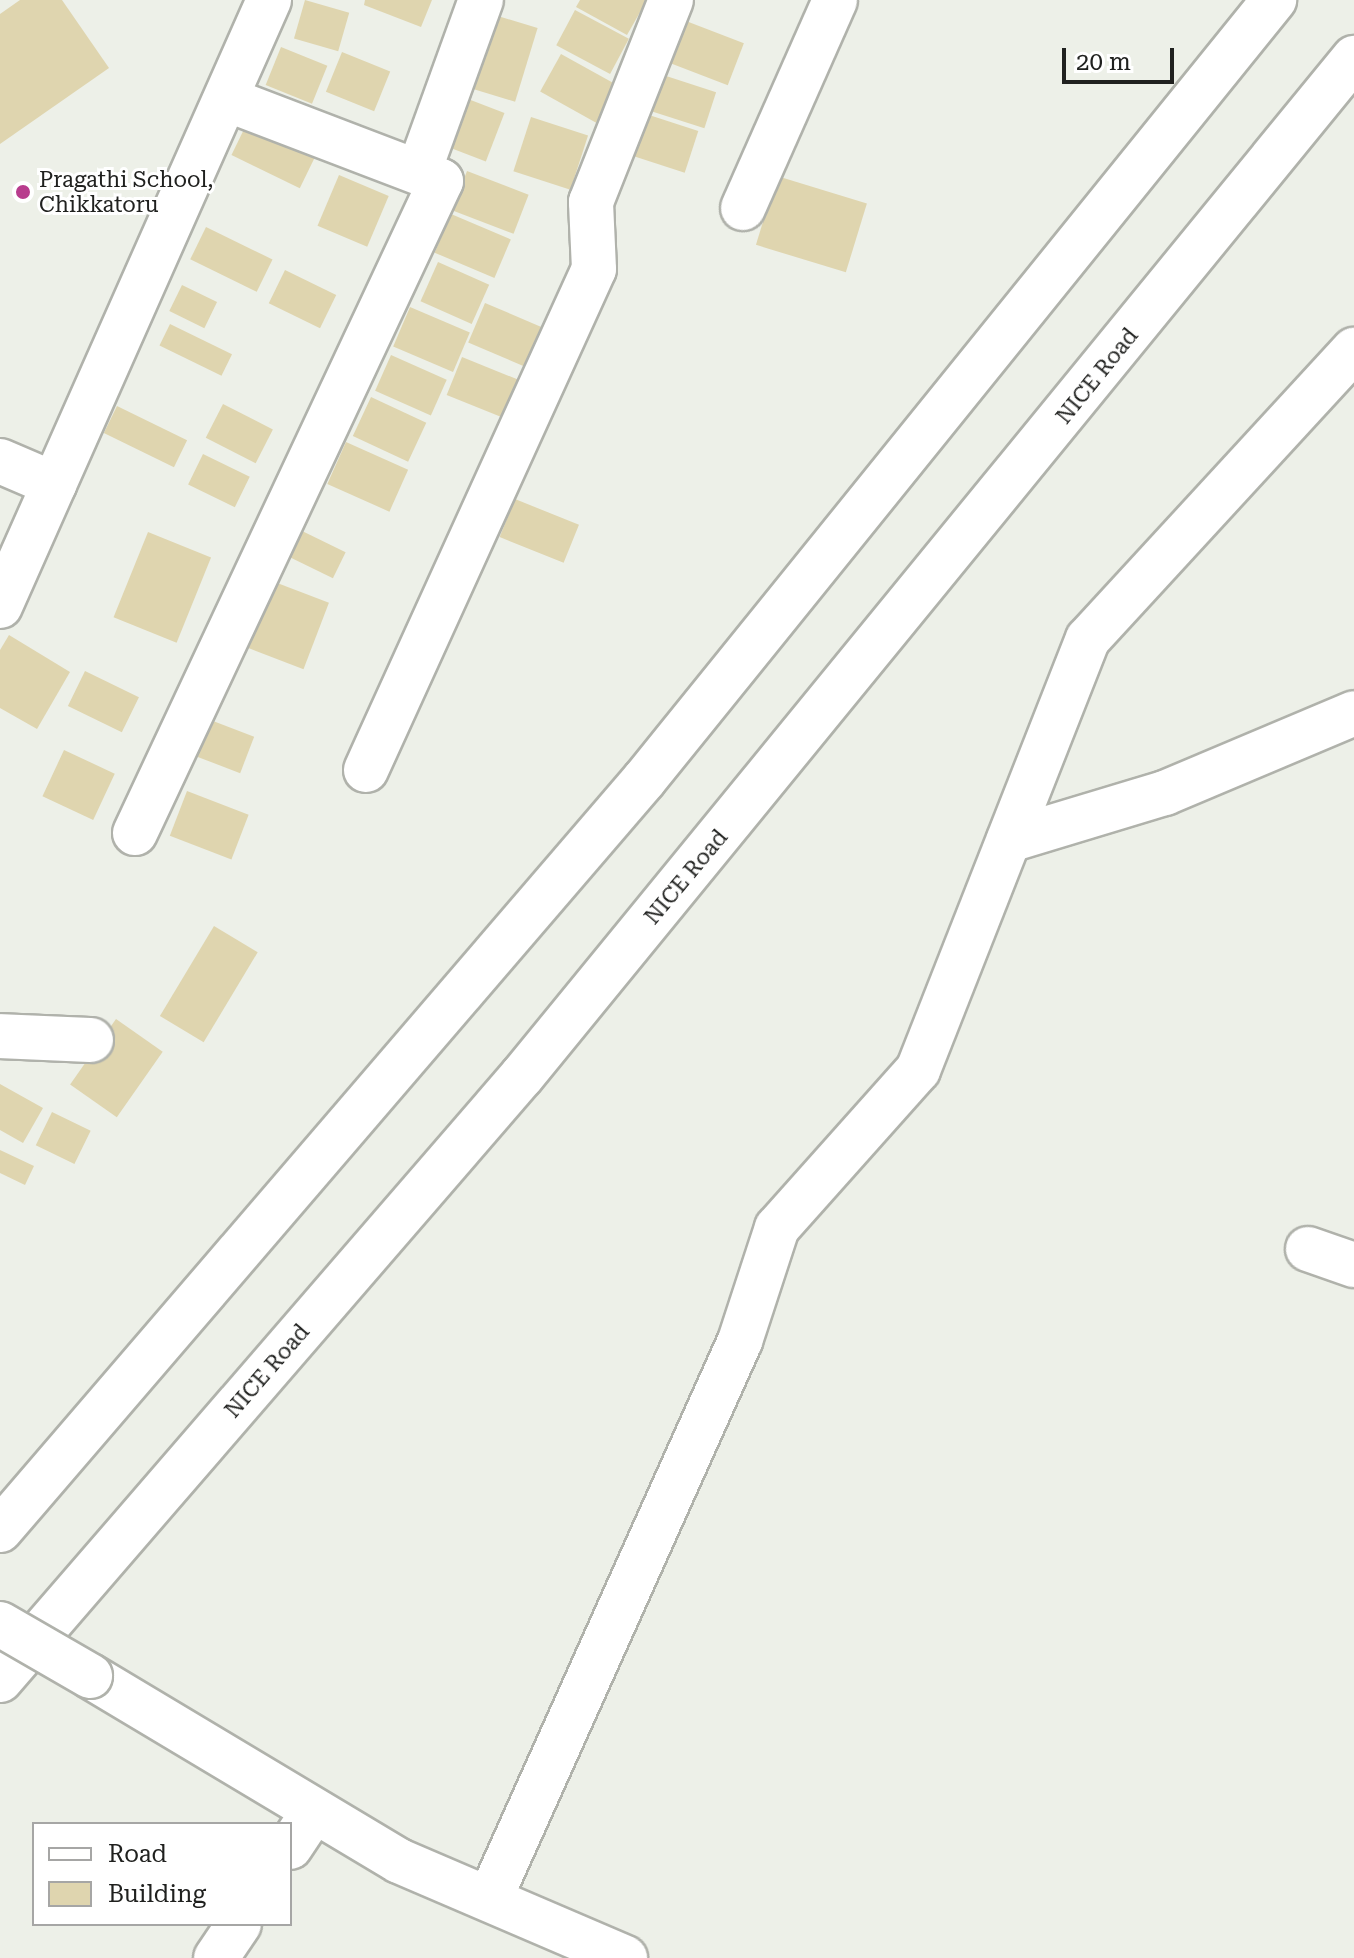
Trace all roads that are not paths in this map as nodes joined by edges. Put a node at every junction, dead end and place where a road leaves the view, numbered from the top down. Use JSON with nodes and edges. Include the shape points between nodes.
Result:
{"nodes":[{"id":1,"x":269,"y":0,"type":"edge"},
{"id":2,"x":481,"y":0,"type":"edge"},
{"id":3,"x":671,"y":0,"type":"edge"},
{"id":4,"x":835,"y":0,"type":"edge"},
{"id":5,"x":1274,"y":0,"type":"edge"},
{"id":6,"x":1354,"y":58,"type":"edge"},
{"id":7,"x":229,"y":100,"type":"junction"},
{"id":8,"x":419,"y":171,"type":"junction"},
{"id":9,"x":743,"y":208,"type":"dead end"},
{"id":10,"x":1354,"y":350,"type":"edge"},
{"id":11,"x":0,"y":461,"type":"edge"},
{"id":12,"x":54,"y":484,"type":"junction"},
{"id":13,"x":0,"y":606,"type":"edge"},
{"id":14,"x":1354,"y":713,"type":"edge"},
{"id":15,"x":366,"y":770,"type":"dead end"},
{"id":16,"x":135,"y":833,"type":"dead end"},
{"id":17,"x":1009,"y":840,"type":"junction"},
{"id":18,"x":0,"y":1036,"type":"edge"},
{"id":19,"x":91,"y":1040,"type":"dead end"},
{"id":20,"x":1308,"y":1249,"type":"dead end"},
{"id":21,"x":1354,"y":1265,"type":"edge"},
{"id":22,"x":0,"y":1530,"type":"edge"},
{"id":23,"x":0,"y":1624,"type":"edge"},
{"id":24,"x":0,"y":1680,"type":"edge"},
{"id":25,"x":314,"y":1811,"type":"junction"},
{"id":26,"x":292,"y":1844,"type":"edge"},
{"id":27,"x":490,"y":1898,"type":"junction"},
{"id":28,"x":238,"y":1926,"type":"edge"},
{"id":29,"x":216,"y":1958,"type":"edge"},
{"id":30,"x":625,"y":1958,"type":"edge"}],
"edges":[{"from":1,"to":7,"type":"main road"},
{"from":2,"to":8,"type":"main road"},
{"from":3,"to":15,"type":"main road","via":[[591,202],[594,269]]},
{"from":4,"to":9,"type":"main road"},
{"from":5,"to":22,"type":"main road","via":[[644,780]]},
{"from":6,"to":24,"type":"main road","name":"NICE Road","via":[[522,1076]]},
{"from":7,"to":8,"type":"main road"},
{"from":7,"to":12,"type":"main road"},
{"from":8,"to":16,"type":"main road","via":[[441,181]]},
{"from":10,"to":17,"type":"main road","via":[[1088,639]]},
{"from":11,"to":12,"type":"main road"},
{"from":12,"to":13,"type":"main road"},
{"from":14,"to":17,"type":"main road","via":[[1165,793]]},
{"from":17,"to":27,"type":"main road","via":[[918,1070],[777,1228],[740,1341]]},
{"from":18,"to":19,"type":"main road"},
{"from":20,"to":21,"type":"main road"},
{"from":23,"to":25,"type":"main road","bridge":true},
{"from":25,"to":26,"type":"main road"},
{"from":25,"to":27,"type":"main road","via":[[399,1861]]},
{"from":27,"to":30,"type":"main road"},
{"from":28,"to":29,"type":"main road"}]}
